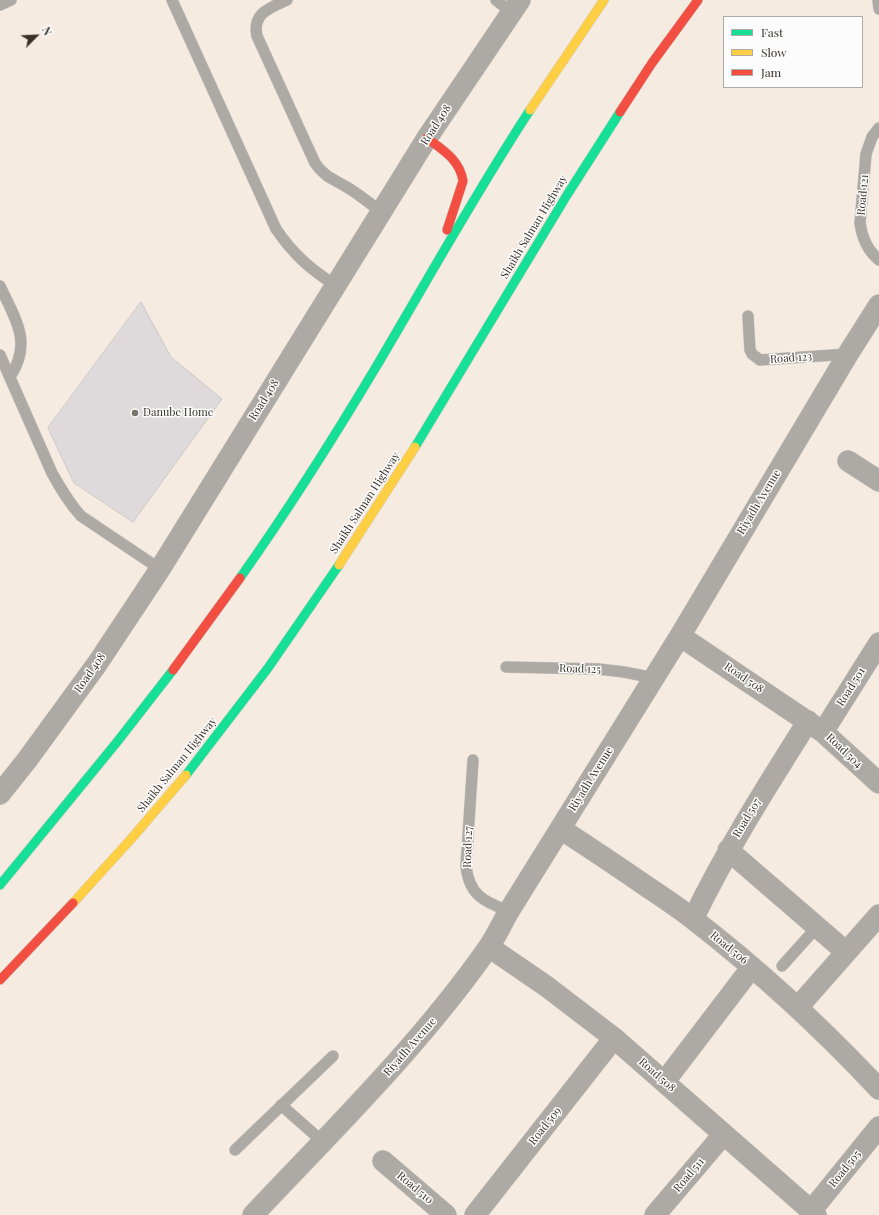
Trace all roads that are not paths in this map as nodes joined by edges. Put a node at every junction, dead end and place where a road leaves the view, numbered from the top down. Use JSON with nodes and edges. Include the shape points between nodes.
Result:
{"nodes":[{"id":1,"x":11,"y":0,"type":"edge"},
{"id":2,"x":172,"y":0,"type":"edge"},
{"id":3,"x":288,"y":0,"type":"edge"},
{"id":4,"x":604,"y":0,"type":"edge"},
{"id":5,"x":698,"y":0,"type":"edge"},
{"id":6,"x":878,"y":0,"type":"edge"},
{"id":7,"x":509,"y":4,"type":"edge"},
{"id":8,"x":0,"y":5,"type":"edge"},
{"id":9,"x":879,"y":9,"type":"edge"},
{"id":10,"x":879,"y":128,"type":"edge"},
{"id":11,"x":427,"y":138,"type":"junction"},
{"id":12,"x":381,"y":212,"type":"junction"},
{"id":13,"x":446,"y":248,"type":"junction"},
{"id":14,"x":879,"y":260,"type":"edge"},
{"id":15,"x":335,"y":285,"type":"junction"},
{"id":16,"x":0,"y":286,"type":"edge"},
{"id":17,"x":879,"y":305,"type":"edge"},
{"id":18,"x":748,"y":316,"type":"dead end"},
{"id":19,"x":848,"y":354,"type":"junction"},
{"id":20,"x":0,"y":355,"type":"edge"},
{"id":21,"x":10,"y":377,"type":"junction"},
{"id":22,"x":848,"y":461,"type":"dead end"},
{"id":23,"x":879,"y":481,"type":"edge"},
{"id":24,"x":160,"y":569,"type":"junction"},
{"id":25,"x":680,"y":636,"type":"junction"},
{"id":26,"x":879,"y":643,"type":"edge"},
{"id":27,"x":506,"y":667,"type":"dead end"},
{"id":28,"x":654,"y":678,"type":"junction"},
{"id":29,"x":816,"y":726,"type":"junction"},
{"id":30,"x":473,"y":760,"type":"dead end"},
{"id":31,"x":879,"y":783,"type":"edge"},
{"id":32,"x":0,"y":794,"type":"edge"},
{"id":33,"x":560,"y":829,"type":"junction"},
{"id":34,"x":728,"y":850,"type":"junction"},
{"id":35,"x":0,"y":885,"type":"edge"},
{"id":36,"x":509,"y":911,"type":"junction"},
{"id":37,"x":879,"y":915,"type":"edge"},
{"id":38,"x":693,"y":919,"type":"junction"},
{"id":39,"x":817,"y":927,"type":"junction"},
{"id":40,"x":489,"y":947,"type":"junction"},
{"id":41,"x":846,"y":952,"type":"junction"},
{"id":42,"x":782,"y":966,"type":"dead end"},
{"id":43,"x":752,"y":967,"type":"junction"},
{"id":44,"x":0,"y":980,"type":"edge"},
{"id":45,"x":798,"y":1008,"type":"junction"},
{"id":46,"x":614,"y":1038,"type":"junction"},
{"id":47,"x":333,"y":1056,"type":"dead end"},
{"id":48,"x":665,"y":1081,"type":"junction"},
{"id":49,"x":879,"y":1089,"type":"edge"},
{"id":50,"x":281,"y":1105,"type":"junction"},
{"id":51,"x":879,"y":1127,"type":"edge"},
{"id":52,"x":723,"y":1135,"type":"junction"},
{"id":53,"x":323,"y":1142,"type":"junction"},
{"id":54,"x":235,"y":1150,"type":"dead end"},
{"id":55,"x":383,"y":1161,"type":"dead end"},
{"id":56,"x":813,"y":1213,"type":"edge"},
{"id":57,"x":253,"y":1215,"type":"edge"},
{"id":58,"x":446,"y":1215,"type":"edge"},
{"id":59,"x":475,"y":1215,"type":"edge"},
{"id":60,"x":655,"y":1215,"type":"edge"}],
"edges":[{"from":1,"to":8,"type":"lane"},
{"from":2,"to":15,"type":"lane","via":[[276,229],[300,260]]},
{"from":3,"to":12,"type":"lane","via":[[262,13],[256,25],[258,36],[315,163],[326,176],[352,190]]},
{"from":4,"to":13,"type":"main road","via":[[504,151]]},
{"from":5,"to":44,"type":"main road","name":"Shaikh Salman Highway","via":[[641,79],[598,145],[417,444],[365,527],[291,636],[205,751],[151,816],[95,880]]},
{"from":6,"to":9,"type":"lane"},
{"from":7,"to":11,"type":"street","name":"Road 408"},
{"from":10,"to":14,"type":"lane","name":"Road 121","via":[[872,136],[866,154],[860,224],[868,247]]},
{"from":11,"to":12,"type":"street","name":"Road 408"},
{"from":11,"to":13,"type":"main road","via":[[458,163],[464,176],[447,228]]},
{"from":12,"to":15,"type":"street","name":"Road 408"},
{"from":13,"to":35,"type":"main road","via":[[298,495],[228,596],[147,705]]},
{"from":15,"to":24,"type":"street","name":"Road 408"},
{"from":16,"to":21,"type":"lane","via":[[21,338],[19,359]]},
{"from":17,"to":19,"type":"street","name":"Riyadh Avenue"},
{"from":18,"to":19,"type":"lane","name":"Road 123","via":[[750,350],[760,360]]},
{"from":19,"to":25,"type":"street","name":"Riyadh Avenue"},
{"from":20,"to":21,"type":"lane"},
{"from":21,"to":24,"type":"lane","via":[[52,473],[71,505],[81,516]]},
{"from":22,"to":23,"type":"street"},
{"from":24,"to":32,"type":"street","name":"Road 408","via":[[97,664]]},
{"from":25,"to":28,"type":"street","name":"Riyadh Avenue"},
{"from":25,"to":29,"type":"street","name":"Road 508"},
{"from":26,"to":29,"type":"street","name":"Road 501"},
{"from":27,"to":28,"type":"lane","name":"Road 125","via":[[598,669]]},
{"from":28,"to":33,"type":"street","name":"Riyadh Avenue"},
{"from":29,"to":31,"type":"street","name":"Road 504"},
{"from":29,"to":34,"type":"street","name":"Road 507","via":[[759,798]]},
{"from":30,"to":36,"type":"lane","name":"Road 127","via":[[467,876],[475,893],[483,900]]},
{"from":33,"to":36,"type":"street","name":"Riyadh Avenue"},
{"from":33,"to":38,"type":"street","name":"Road 506","via":[[595,850]]},
{"from":34,"to":38,"type":"street","name":"Road 507"},
{"from":34,"to":39,"type":"street"},
{"from":36,"to":40,"type":"street","name":"Riyadh Avenue"},
{"from":37,"to":41,"type":"street"},
{"from":38,"to":43,"type":"street","name":"Road 506"},
{"from":39,"to":41,"type":"street"},
{"from":39,"to":42,"type":"lane"},
{"from":40,"to":46,"type":"street","name":"Road 508","via":[[546,986]]},
{"from":40,"to":53,"type":"street","name":"Riyadh Avenue","via":[[440,1012]]},
{"from":41,"to":45,"type":"street"},
{"from":43,"to":45,"type":"street","name":"Road 506"},
{"from":43,"to":48,"type":"street"},
{"from":45,"to":49,"type":"street","name":"Road 506"},
{"from":46,"to":48,"type":"street","name":"Road 508"},
{"from":46,"to":59,"type":"street","name":"Road 509"},
{"from":47,"to":50,"type":"lane"},
{"from":48,"to":52,"type":"street","name":"Road 508"},
{"from":50,"to":53,"type":"lane"},
{"from":50,"to":54,"type":"lane"},
{"from":51,"to":56,"type":"street","name":"Road 505"},
{"from":52,"to":56,"type":"street","name":"Road 508"},
{"from":52,"to":60,"type":"street","name":"Road 511"},
{"from":53,"to":57,"type":"street","name":"Riyadh Avenue"},
{"from":55,"to":58,"type":"street","name":"Road 510"}]}
